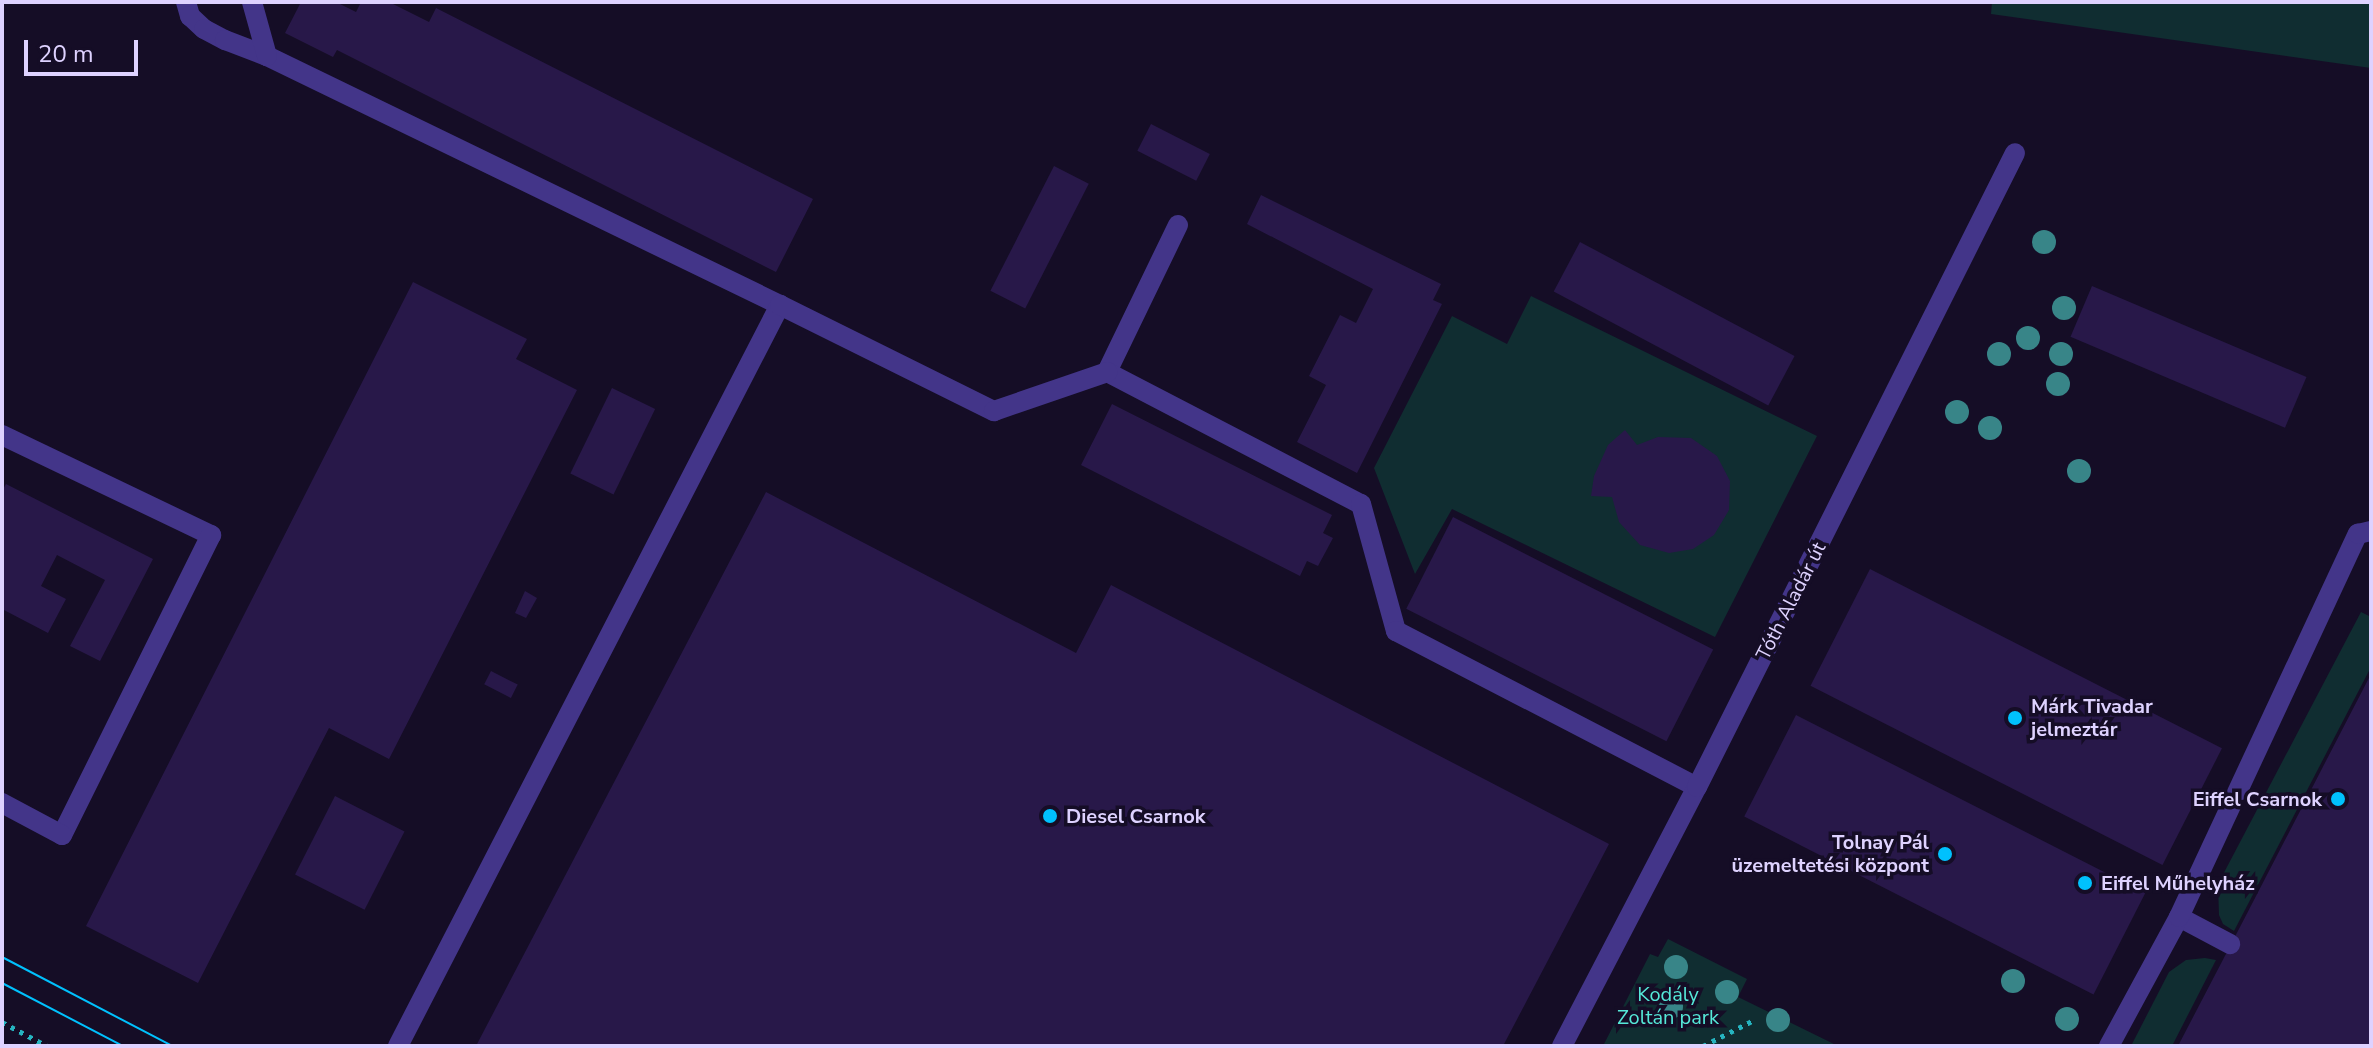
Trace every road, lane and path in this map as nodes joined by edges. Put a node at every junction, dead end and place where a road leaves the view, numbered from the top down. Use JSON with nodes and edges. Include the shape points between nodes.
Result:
{"nodes":[{"id":1,"x":186,"y":2,"type":"edge"},
{"id":2,"x":252,"y":2,"type":"edge"},
{"id":3,"x":267,"y":56,"type":"junction"},
{"id":4,"x":2015,"y":153,"type":"dead end"},
{"id":5,"x":1178,"y":225,"type":"dead end"},
{"id":6,"x":780,"y":305,"type":"junction"},
{"id":7,"x":1107,"y":372,"type":"junction"},
{"id":8,"x":2,"y":435,"type":"edge"},
{"id":9,"x":2371,"y":531,"type":"edge"},
{"id":10,"x":1697,"y":787,"type":"junction"},
{"id":11,"x":2,"y":803,"type":"edge"},
{"id":12,"x":2179,"y":917,"type":"junction"},
{"id":13,"x":2230,"y":944,"type":"dead end"},
{"id":14,"x":1752,"y":1021,"type":"dead end"},
{"id":15,"x":2,"y":1022,"type":"edge"},
{"id":16,"x":47,"y":1046,"type":"edge"},
{"id":17,"x":398,"y":1046,"type":"edge"},
{"id":18,"x":1562,"y":1046,"type":"edge"},
{"id":19,"x":1703,"y":1046,"type":"edge"},
{"id":20,"x":2109,"y":1046,"type":"edge"}],
"edges":[{"from":1,"to":3,"type":"lane","via":[[190,16],[204,29]]},
{"from":2,"to":3,"type":"lane"},
{"from":3,"to":6,"type":"lane"},
{"from":4,"to":10,"type":"lane","name":"Tóth Aladár út"},
{"from":5,"to":7,"type":"lane"},
{"from":6,"to":7,"type":"lane","via":[[994,411]]},
{"from":6,"to":17,"type":"lane"},
{"from":7,"to":10,"type":"lane","via":[[1361,504],[1396,631]]},
{"from":8,"to":11,"type":"lane","via":[[211,535],[62,835]]},
{"from":9,"to":12,"type":"lane","via":[[2358,534]]},
{"from":10,"to":18,"type":"lane","name":"Tóth Aladár út"},
{"from":12,"to":13,"type":"lane"},
{"from":12,"to":20,"type":"lane"},
{"from":14,"to":19,"type":"path"},
{"from":15,"to":16,"type":"path"}]}
